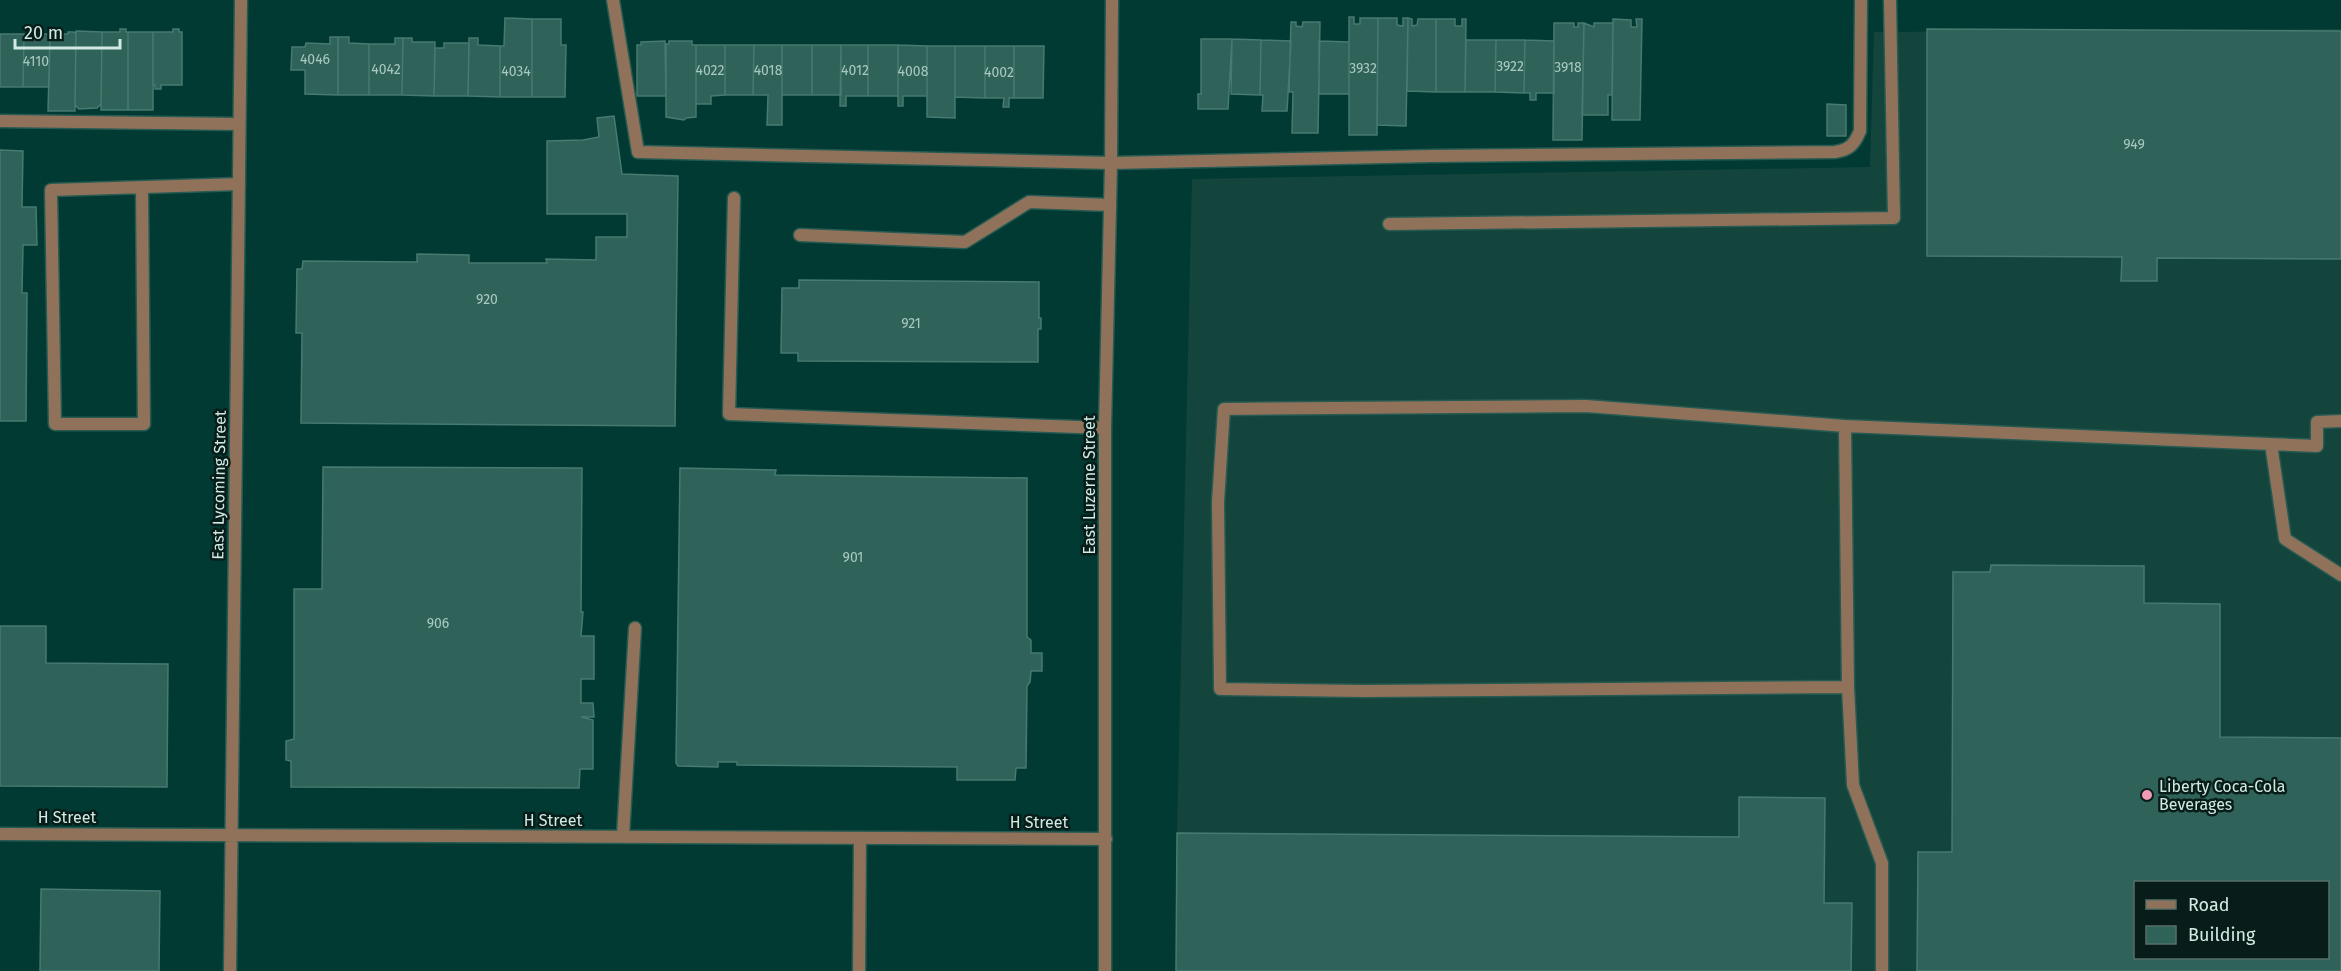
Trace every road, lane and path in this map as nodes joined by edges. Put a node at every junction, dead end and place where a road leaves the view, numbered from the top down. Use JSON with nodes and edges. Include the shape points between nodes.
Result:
{"nodes":[{"id":1,"x":241,"y":0,"type":"edge"},
{"id":2,"x":613,"y":0,"type":"edge"},
{"id":3,"x":1112,"y":0,"type":"edge"},
{"id":4,"x":1861,"y":0,"type":"edge"},
{"id":5,"x":1890,"y":0,"type":"edge"},
{"id":6,"x":0,"y":121,"type":"edge"},
{"id":7,"x":239,"y":124,"type":"junction"},
{"id":8,"x":1111,"y":163,"type":"junction"},
{"id":9,"x":239,"y":184,"type":"junction"},
{"id":10,"x":142,"y":187,"type":"junction"},
{"id":11,"x":734,"y":198,"type":"dead end"},
{"id":12,"x":1110,"y":205,"type":"junction"},
{"id":13,"x":1389,"y":225,"type":"dead end"},
{"id":14,"x":800,"y":235,"type":"dead end"},
{"id":15,"x":2341,"y":422,"type":"edge"},
{"id":16,"x":1845,"y":426,"type":"junction"},
{"id":17,"x":1105,"y":428,"type":"junction"},
{"id":18,"x":2271,"y":444,"type":"junction"},
{"id":19,"x":2341,"y":575,"type":"edge"},
{"id":20,"x":635,"y":628,"type":"dead end"},
{"id":21,"x":1848,"y":687,"type":"junction"},
{"id":22,"x":0,"y":834,"type":"edge"},
{"id":23,"x":231,"y":834,"type":"junction"},
{"id":24,"x":623,"y":836,"type":"junction"},
{"id":25,"x":860,"y":838,"type":"junction"},
{"id":26,"x":1106,"y":839,"type":"junction"},
{"id":27,"x":230,"y":971,"type":"edge"},
{"id":28,"x":859,"y":971,"type":"edge"},
{"id":29,"x":1105,"y":971,"type":"edge"},
{"id":30,"x":1882,"y":971,"type":"edge"}],
"edges":[{"from":1,"to":7,"type":"street","name":"East Lycoming Street"},
{"from":2,"to":8,"type":"street","via":[[638,152]]},
{"from":3,"to":8,"type":"street","name":"East Luzerne Street"},
{"from":4,"to":8,"type":"street","via":[[1860,131],[1848,150]]},
{"from":5,"to":13,"type":"street","via":[[1894,218]]},
{"from":6,"to":7,"type":"street"},
{"from":7,"to":9,"type":"street","name":"East Lycoming Street"},
{"from":8,"to":12,"type":"street","name":"East Luzerne Street"},
{"from":9,"to":10,"type":"street"},
{"from":9,"to":23,"type":"street","name":"East Lycoming Street"},
{"from":10,"to":10,"type":"street","via":[[51,189],[55,424],[144,423]]},
{"from":11,"to":17,"type":"street","via":[[729,414]]},
{"from":12,"to":14,"type":"street","via":[[1029,202],[965,242]]},
{"from":12,"to":17,"type":"street","name":"East Luzerne Street"},
{"from":15,"to":18,"type":"street","via":[[2317,422],[2317,446]]},
{"from":16,"to":18,"type":"street"},
{"from":16,"to":21,"type":"street"},
{"from":16,"to":21,"type":"street","via":[[1586,406],[1224,409],[1218,502],[1220,689]]},
{"from":17,"to":26,"type":"street","name":"East Luzerne Street"},
{"from":18,"to":19,"type":"street","via":[[2285,539]]},
{"from":20,"to":24,"type":"street"},
{"from":21,"to":30,"type":"street","via":[[1853,785],[1882,863]]},
{"from":22,"to":23,"type":"street","name":"H Street"},
{"from":23,"to":24,"type":"street","name":"H Street"},
{"from":23,"to":27,"type":"street","name":"East Lycoming Street"},
{"from":24,"to":25,"type":"street","name":"H Street"},
{"from":25,"to":26,"type":"street","name":"H Street"},
{"from":25,"to":28,"type":"street"},
{"from":26,"to":29,"type":"street","name":"East Luzerne Street"}]}
